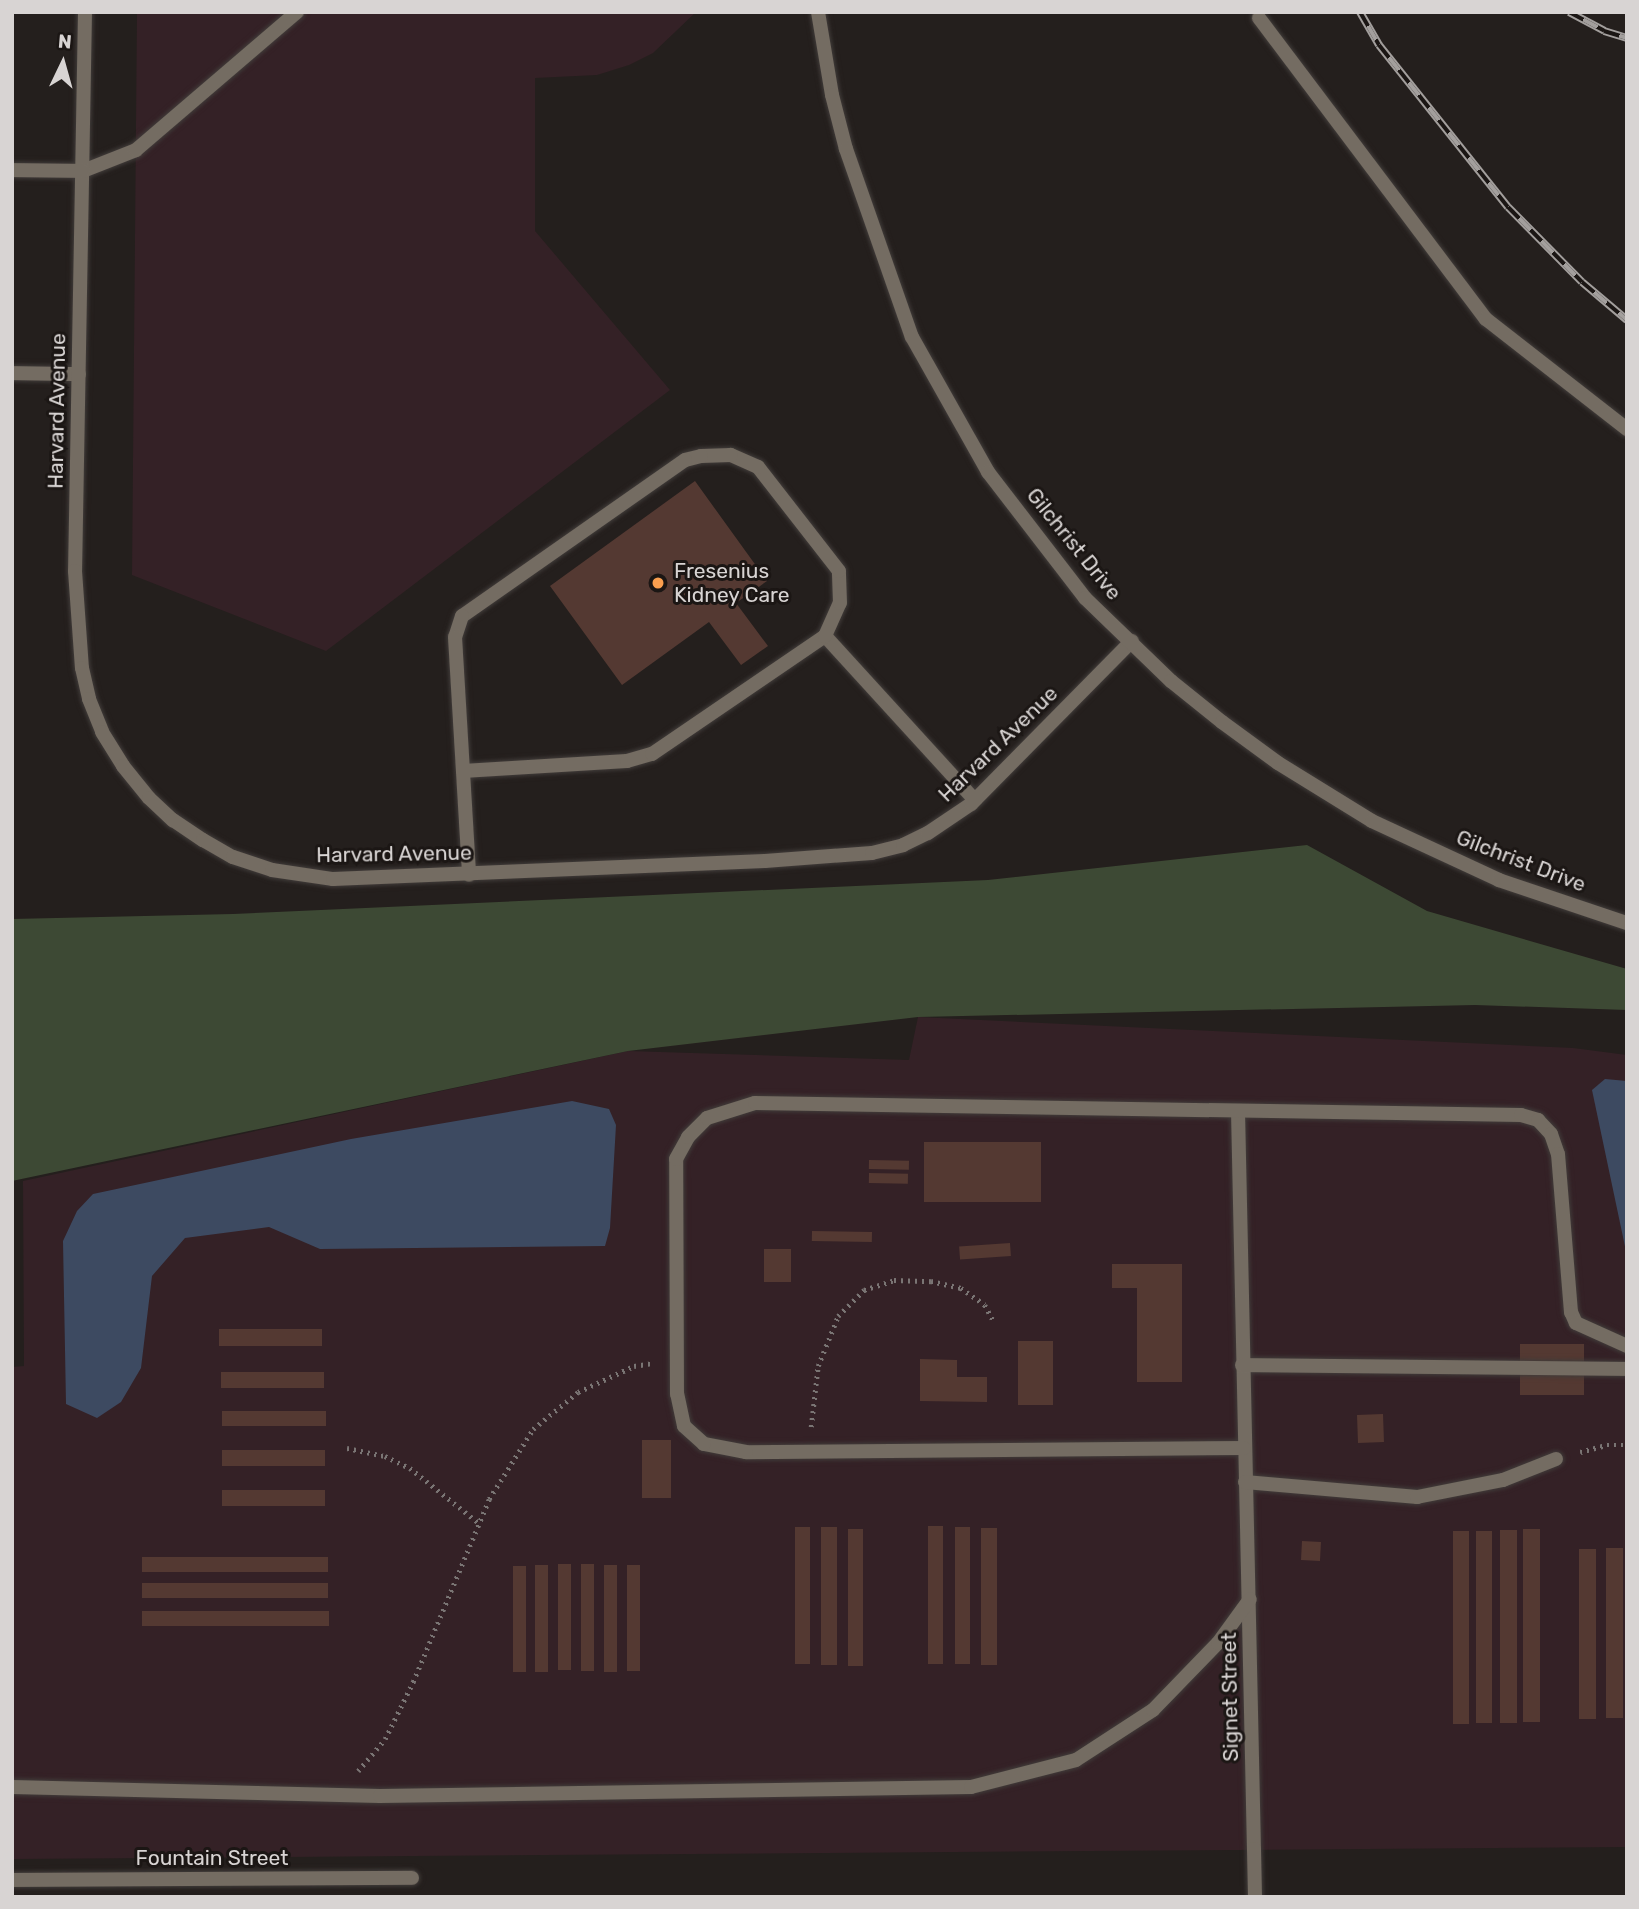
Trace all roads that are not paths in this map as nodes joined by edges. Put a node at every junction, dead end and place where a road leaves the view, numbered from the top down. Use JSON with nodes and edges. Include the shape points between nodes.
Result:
{"nodes":[{"id":1,"x":85,"y":12,"type":"edge"},
{"id":2,"x":297,"y":12,"type":"edge"},
{"id":3,"x":818,"y":12,"type":"edge"},
{"id":4,"x":1259,"y":18,"type":"dead end"},
{"id":5,"x":12,"y":170,"type":"edge"},
{"id":6,"x":83,"y":171,"type":"junction"},
{"id":7,"x":12,"y":373,"type":"edge"},
{"id":8,"x":79,"y":374,"type":"junction"},
{"id":9,"x":1627,"y":429,"type":"edge"},
{"id":10,"x":825,"y":636,"type":"junction"},
{"id":11,"x":1132,"y":641,"type":"junction"},
{"id":12,"x":463,"y":771,"type":"junction"},
{"id":13,"x":975,"y":800,"type":"junction"},
{"id":14,"x":468,"y":875,"type":"junction"},
{"id":15,"x":1627,"y":923,"type":"edge"},
{"id":16,"x":1237,"y":1111,"type":"junction"},
{"id":17,"x":1627,"y":1346,"type":"edge"},
{"id":18,"x":1242,"y":1365,"type":"junction"},
{"id":19,"x":1627,"y":1368,"type":"edge"},
{"id":20,"x":1244,"y":1448,"type":"junction"},
{"id":21,"x":1556,"y":1459,"type":"road end"},
{"id":22,"x":1245,"y":1489,"type":"junction"},
{"id":23,"x":1250,"y":1600,"type":"junction"},
{"id":24,"x":12,"y":1787,"type":"edge"},
{"id":25,"x":412,"y":1878,"type":"dead end"},
{"id":26,"x":12,"y":1880,"type":"edge"},
{"id":27,"x":1255,"y":1897,"type":"edge"}],
"edges":[{"from":1,"to":6,"type":"street","name":"Harvard Avenue"},
{"from":2,"to":6,"type":"street","via":[[136,150]]},
{"from":3,"to":11,"type":"street","name":"Gilchrist Drive","via":[[846,149],[912,337],[988,472],[1085,598]]},
{"from":4,"to":9,"type":"street","via":[[1486,318]]},
{"from":5,"to":6,"type":"street"},
{"from":6,"to":8,"type":"street","name":"Harvard Avenue"},
{"from":7,"to":8,"type":"street"},
{"from":8,"to":14,"type":"street","name":"Harvard Avenue","via":[[75,571],[82,668],[102,732],[123,766],[173,820],[233,857],[272,870],[333,879]]},
{"from":10,"to":12,"type":"street","via":[[639,759]]},
{"from":10,"to":12,"type":"street","via":[[840,603],[839,571],[758,467],[731,455],[685,460],[462,616],[455,637]]},
{"from":10,"to":13,"type":"street"},
{"from":11,"to":13,"type":"street","name":"Harvard Avenue"},
{"from":11,"to":15,"type":"street","name":"Gilchrist Drive","via":[[1171,681],[1222,722],[1372,821],[1499,880]]},
{"from":12,"to":14,"type":"street"},
{"from":13,"to":14,"type":"street","name":"Harvard Avenue","via":[[928,833],[872,853]]},
{"from":16,"to":17,"type":"street","via":[[1521,1115],[1538,1120],[1551,1134],[1558,1154],[1571,1312],[1576,1323]]},
{"from":16,"to":18,"type":"street","name":"Signet Street"},
{"from":16,"to":20,"type":"street","via":[[755,1103],[707,1118],[688,1137],[676,1159],[676,1360],[684,1426],[704,1444],[746,1452]]},
{"from":18,"to":19,"type":"street"},
{"from":18,"to":20,"type":"street","name":"Signet Street"},
{"from":20,"to":22,"type":"street","name":"Signet Street"},
{"from":21,"to":22,"type":"street","via":[[1503,1479],[1417,1497]]},
{"from":22,"to":23,"type":"street","name":"Signet Street"},
{"from":23,"to":24,"type":"street","via":[[1218,1643],[1153,1710],[1076,1760],[971,1787],[336,1795]]},
{"from":23,"to":27,"type":"street","name":"Signet Street"},
{"from":25,"to":26,"type":"street","name":"Fountain Street"}]}
